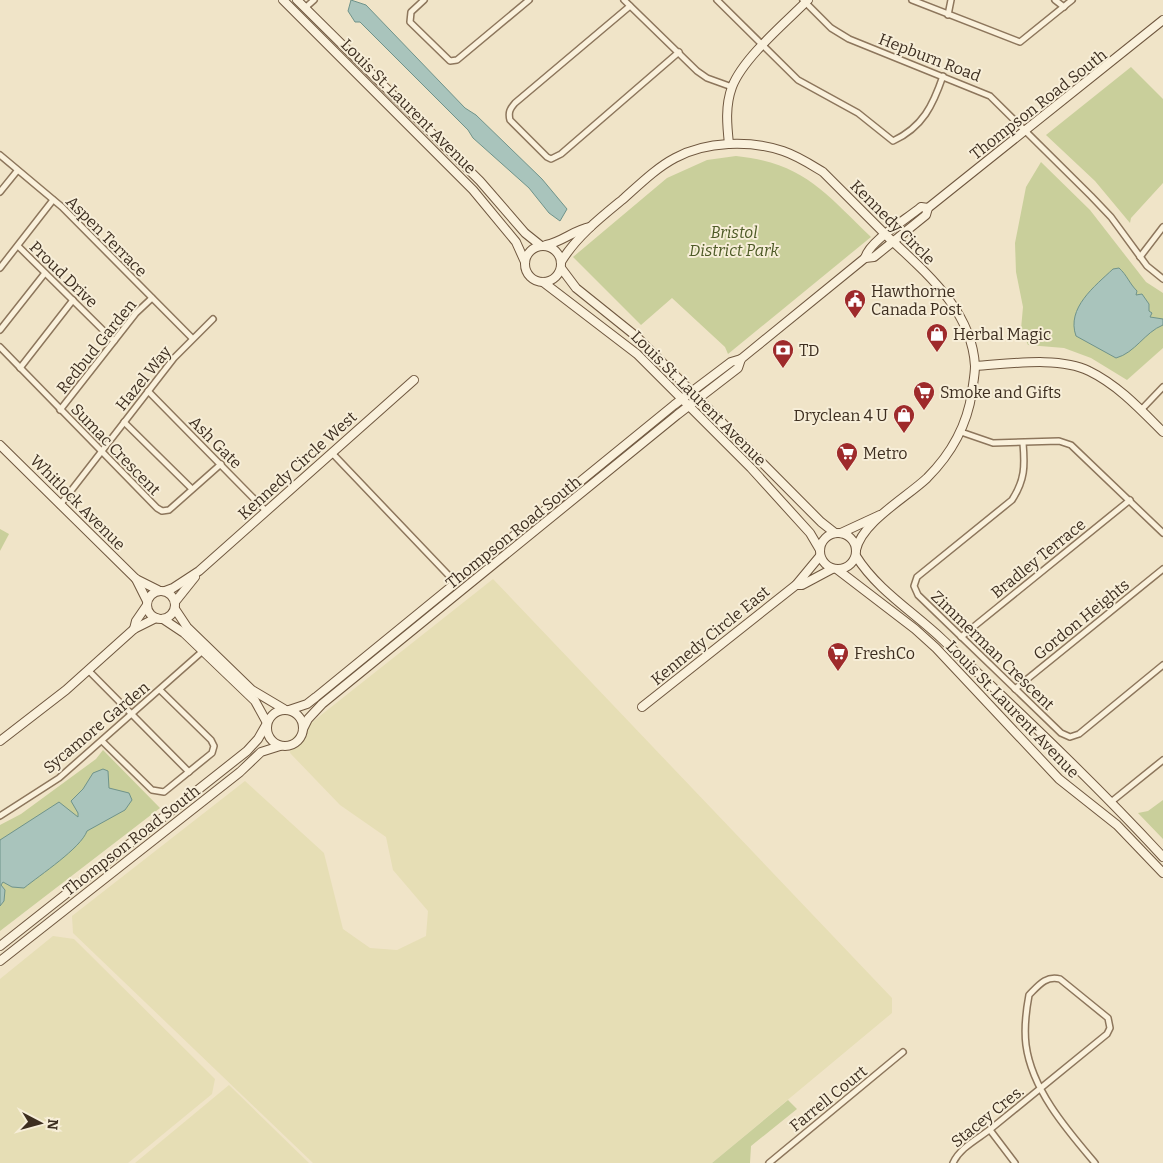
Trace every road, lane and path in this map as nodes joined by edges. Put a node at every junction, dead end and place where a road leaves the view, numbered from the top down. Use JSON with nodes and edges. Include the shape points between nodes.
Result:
{"nodes":[{"id":1,"x":283,"y":0,"type":"edge"},
{"id":2,"x":297,"y":0,"type":"edge"},
{"id":3,"x":314,"y":0,"type":"edge"},
{"id":4,"x":424,"y":0,"type":"edge"},
{"id":5,"x":529,"y":0,"type":"edge"},
{"id":6,"x":624,"y":0,"type":"edge"},
{"id":7,"x":716,"y":0,"type":"edge"},
{"id":8,"x":912,"y":0,"type":"edge"},
{"id":9,"x":951,"y":0,"type":"edge"},
{"id":10,"x":1055,"y":0,"type":"edge"},
{"id":11,"x":1072,"y":0,"type":"edge"},
{"id":12,"x":805,"y":1,"type":"edge"},
{"id":13,"x":630,"y":6,"type":"junction"},
{"id":14,"x":1064,"y":7,"type":"junction"},
{"id":15,"x":305,"y":8,"type":"junction"},
{"id":16,"x":948,"y":14,"type":"junction"},
{"id":17,"x":1163,"y":20,"type":"edge"},
{"id":18,"x":762,"y":46,"type":"junction"},
{"id":19,"x":679,"y":52,"type":"junction"},
{"id":20,"x":943,"y":76,"type":"junction"},
{"id":21,"x":732,"y":87,"type":"junction"},
{"id":22,"x":1025,"y":131,"type":"junction"},
{"id":23,"x":729,"y":144,"type":"junction"},
{"id":24,"x":0,"y":155,"type":"edge"},
{"id":25,"x":17,"y":171,"type":"junction"},
{"id":26,"x":0,"y":192,"type":"edge"},
{"id":27,"x":53,"y":200,"type":"junction"},
{"id":28,"x":928,"y":208,"type":"junction"},
{"id":29,"x":1163,"y":226,"type":"edge"},
{"id":30,"x":590,"y":227,"type":"junction"},
{"id":31,"x":886,"y":235,"type":"junction"},
{"id":32,"x":893,"y":242,"type":"junction"},
{"id":33,"x":543,"y":245,"type":"junction"},
{"id":34,"x":18,"y":246,"type":"junction"},
{"id":35,"x":1140,"y":257,"type":"junction"},
{"id":36,"x":865,"y":258,"type":"junction"},
{"id":37,"x":525,"y":262,"type":"junction"},
{"id":38,"x":561,"y":265,"type":"junction"},
{"id":39,"x":0,"y":268,"type":"edge"},
{"id":40,"x":45,"y":273,"type":"junction"},
{"id":41,"x":1163,"y":279,"type":"edge"},
{"id":42,"x":543,"y":282,"type":"junction"},
{"id":43,"x":152,"y":298,"type":"junction"},
{"id":44,"x":73,"y":300,"type":"junction"},
{"id":45,"x":213,"y":319,"type":"dead end"},
{"id":46,"x":0,"y":330,"type":"edge"},
{"id":47,"x":192,"y":338,"type":"junction"},
{"id":48,"x":114,"y":341,"type":"junction"},
{"id":49,"x":0,"y":348,"type":"edge"},
{"id":50,"x":742,"y":359,"type":"junction"},
{"id":51,"x":975,"y":366,"type":"junction"},
{"id":52,"x":20,"y":368,"type":"junction"},
{"id":53,"x":414,"y":380,"type":"dead end"},
{"id":54,"x":1163,"y":387,"type":"edge"},
{"id":55,"x":148,"y":391,"type":"junction"},
{"id":56,"x":692,"y":391,"type":"junction"},
{"id":57,"x":699,"y":398,"type":"junction"},
{"id":58,"x":682,"y":399,"type":"junction"},
{"id":59,"x":689,"y":406,"type":"junction"},
{"id":60,"x":60,"y":410,"type":"junction"},
{"id":61,"x":1141,"y":410,"type":"junction"},
{"id":62,"x":124,"y":422,"type":"junction"},
{"id":63,"x":961,"y":432,"type":"junction"},
{"id":64,"x":1163,"y":432,"type":"edge"},
{"id":65,"x":1023,"y":442,"type":"junction"},
{"id":66,"x":0,"y":445,"type":"edge"},
{"id":67,"x":100,"y":452,"type":"junction"},
{"id":68,"x":332,"y":453,"type":"junction"},
{"id":69,"x":221,"y":464,"type":"junction"},
{"id":70,"x":192,"y":489,"type":"junction"},
{"id":71,"x":1130,"y":500,"type":"junction"},
{"id":72,"x":60,"y":504,"type":"junction"},
{"id":73,"x":266,"y":511,"type":"junction"},
{"id":74,"x":880,"y":514,"type":"junction"},
{"id":75,"x":838,"y":533,"type":"junction"},
{"id":76,"x":1163,"y":533,"type":"edge"},
{"id":77,"x":820,"y":553,"type":"junction"},
{"id":78,"x":856,"y":553,"type":"junction"},
{"id":79,"x":835,"y":569,"type":"junction"},
{"id":80,"x":1163,"y":569,"type":"edge"},
{"id":81,"x":199,"y":571,"type":"junction"},
{"id":82,"x":136,"y":579,"type":"junction"},
{"id":83,"x":456,"y":582,"type":"junction"},
{"id":84,"x":796,"y":585,"type":"junction"},
{"id":85,"x":162,"y":591,"type":"junction"},
{"id":86,"x":147,"y":603,"type":"junction"},
{"id":87,"x":175,"y":606,"type":"junction"},
{"id":88,"x":159,"y":619,"type":"junction"},
{"id":89,"x":134,"y":629,"type":"junction"},
{"id":90,"x":961,"y":637,"type":"junction"},
{"id":91,"x":206,"y":649,"type":"junction"},
{"id":92,"x":1163,"y":664,"type":"edge"},
{"id":93,"x":88,"y":670,"type":"junction"},
{"id":94,"x":1015,"y":689,"type":"junction"},
{"id":95,"x":160,"y":690,"type":"junction"},
{"id":96,"x":642,"y":707,"type":"dead end"},
{"id":97,"x":287,"y":709,"type":"junction"},
{"id":98,"x":131,"y":715,"type":"junction"},
{"id":99,"x":266,"y":723,"type":"junction"},
{"id":100,"x":303,"y":729,"type":"junction"},
{"id":101,"x":0,"y":741,"type":"edge"},
{"id":102,"x":102,"y":741,"type":"junction"},
{"id":103,"x":280,"y":746,"type":"junction"},
{"id":104,"x":1163,"y":760,"type":"edge"},
{"id":105,"x":188,"y":772,"type":"junction"},
{"id":106,"x":1111,"y":802,"type":"junction"},
{"id":107,"x":0,"y":816,"type":"edge"},
{"id":108,"x":1163,"y":857,"type":"edge"},
{"id":109,"x":1163,"y":873,"type":"edge"},
{"id":110,"x":0,"y":946,"type":"edge"},
{"id":111,"x":0,"y":961,"type":"edge"},
{"id":112,"x":903,"y":1052,"type":"dead end"},
{"id":113,"x":1040,"y":1089,"type":"junction"},
{"id":114,"x":990,"y":1130,"type":"junction"},
{"id":115,"x":769,"y":1163,"type":"edge"},
{"id":116,"x":953,"y":1163,"type":"edge"},
{"id":117,"x":1015,"y":1163,"type":"edge"},
{"id":118,"x":1096,"y":1163,"type":"edge"}],
"edges":[{"from":1,"to":37,"type":"main road","name":"Louis St. Laurent Avenue","via":[[468,184],[516,242]]},
{"from":2,"to":15,"type":"main road","name":"Louis St. Laurent Avenue"},
{"from":3,"to":15,"type":"street"},
{"from":4,"to":5,"type":"street","via":[[411,12],[410,22],[450,61],[457,60]]},
{"from":6,"to":13,"type":"street"},
{"from":7,"to":18,"type":"street"},
{"from":8,"to":16,"type":"street"},
{"from":9,"to":16,"type":"street"},
{"from":10,"to":14,"type":"street"},
{"from":11,"to":14,"type":"street"},
{"from":12,"to":18,"type":"main road"},
{"from":12,"to":20,"type":"street","name":"Hepburn Road","via":[[831,28],[849,39]]},
{"from":13,"to":19,"type":"street"},
{"from":13,"to":19,"type":"street","via":[[510,110],[510,120],[547,157],[551,159],[561,154]]},
{"from":14,"to":16,"type":"street","via":[[1020,42]]},
{"from":15,"to":33,"type":"main road","name":"Louis St. Laurent Avenue","via":[[480,181],[525,233]]},
{"from":17,"to":22,"type":"main road","name":"Thompson Road South"},
{"from":18,"to":20,"type":"street","via":[[804,84],[858,113],[892,141],[931,109]]},
{"from":18,"to":21,"type":"main road","via":[[738,74]]},
{"from":19,"to":21,"type":"street","via":[[707,78]]},
{"from":20,"to":22,"type":"street","name":"Hepburn Road","via":[[990,96]]},
{"from":21,"to":23,"type":"main road","via":[[726,116]]},
{"from":22,"to":28,"type":"main road","name":"Thompson Road South"},
{"from":22,"to":35,"type":"street","name":"Hepburn Road","via":[[1111,217]]},
{"from":23,"to":30,"type":"main road","name":"Kennedy Circle","via":[[692,150],[674,158]]},
{"from":23,"to":31,"type":"main road","name":"Kennedy Circle","via":[[782,150],[802,159],[823,172]]},
{"from":24,"to":25,"type":"street","name":"Aspen Terrace"},
{"from":25,"to":26,"type":"street"},
{"from":25,"to":27,"type":"street","name":"Aspen Terrace"},
{"from":27,"to":34,"type":"street"},
{"from":27,"to":43,"type":"street","name":"Aspen Terrace"},
{"from":28,"to":31,"type":"main road","name":"Thompson Road South","via":[[921,207]]},
{"from":28,"to":32,"type":"main road","name":"Thompson Road South","via":[[926,215]]},
{"from":29,"to":35,"type":"street"},
{"from":30,"to":33,"type":"main road","name":"Kennedy Circle","via":[[578,229],[554,244]]},
{"from":30,"to":38,"type":"main road","name":"Kennedy Circle"},
{"from":31,"to":32,"type":"main road","name":"Kennedy Circle"},
{"from":31,"to":36,"type":"main road","name":"Thompson Road South","via":[[867,250]]},
{"from":32,"to":36,"type":"main road","name":"Thompson Road South","via":[[874,257]]},
{"from":32,"to":51,"type":"main road","name":"Kennedy Circle","via":[[946,294],[968,336]]},
{"from":33,"to":37,"type":"main road","via":[[530,251]]},
{"from":33,"to":38,"type":"main road","via":[[556,251]]},
{"from":34,"to":39,"type":"street"},
{"from":34,"to":40,"type":"street","name":"Proud Drive"},
{"from":35,"to":41,"type":"street","name":"Hepburn Road"},
{"from":36,"to":50,"type":"main road","name":"Thompson Road South"},
{"from":37,"to":42,"type":"main road","via":[[532,278]]},
{"from":38,"to":42,"type":"main road","via":[[554,278]]},
{"from":38,"to":56,"type":"main road","name":"Louis St. Laurent Avenue","via":[[571,284],[637,337]]},
{"from":40,"to":44,"type":"street","name":"Proud Drive"},
{"from":40,"to":46,"type":"street"},
{"from":42,"to":58,"type":"main road","name":"Louis St. Laurent Avenue","via":[[624,343]]},
{"from":43,"to":47,"type":"street","name":"Aspen Terrace"},
{"from":43,"to":48,"type":"street","name":"Redbud Garden"},
{"from":44,"to":48,"type":"street","name":"Proud Drive"},
{"from":44,"to":52,"type":"street"},
{"from":45,"to":47,"type":"street","name":"Hazel Way"},
{"from":47,"to":55,"type":"street","name":"Hazel Way"},
{"from":48,"to":60,"type":"street","name":"Redbud Garden"},
{"from":49,"to":52,"type":"street","name":"Sumac Crescent"},
{"from":50,"to":56,"type":"main road","name":"Thompson Road South","via":[[731,362]]},
{"from":50,"to":57,"type":"main road","name":"Thompson Road South","via":[[738,368]]},
{"from":51,"to":61,"type":"main road","via":[[1049,363],[1076,366],[1113,385]]},
{"from":51,"to":63,"type":"main road","name":"Kennedy Circle","via":[[970,407]]},
{"from":52,"to":60,"type":"street","name":"Sumac Crescent"},
{"from":53,"to":68,"type":"main road","name":"Kennedy Circle West"},
{"from":54,"to":61,"type":"street"},
{"from":55,"to":62,"type":"street","name":"Hazel Way"},
{"from":55,"to":69,"type":"street","name":"Ash Gate"},
{"from":56,"to":57,"type":"main road","name":"Louis St. Laurent Avenue"},
{"from":56,"to":58,"type":"main road","name":"Thompson Road South"},
{"from":57,"to":59,"type":"main road","name":"Thompson Road South"},
{"from":57,"to":75,"type":"main road","name":"Louis St. Laurent Avenue","via":[[820,522]]},
{"from":58,"to":59,"type":"main road","name":"Louis St. Laurent Avenue"},
{"from":58,"to":83,"type":"main road","name":"Thompson Road South"},
{"from":59,"to":77,"type":"main road","name":"Louis St. Laurent Avenue","via":[[752,468],[810,533]]},
{"from":59,"to":100,"type":"main road","name":"Thompson Road South","via":[[322,704]]},
{"from":60,"to":67,"type":"street","name":"Sumac Crescent"},
{"from":61,"to":64,"type":"main road"},
{"from":62,"to":67,"type":"street","name":"Hazel Way"},
{"from":62,"to":70,"type":"street"},
{"from":63,"to":65,"type":"street","via":[[993,443]]},
{"from":63,"to":74,"type":"main road","name":"Kennedy Circle","via":[[948,454],[926,478]]},
{"from":65,"to":71,"type":"street","via":[[1071,444]]},
{"from":65,"to":90,"type":"street","name":"Zimmerman Crescent","via":[[1025,465],[1021,487],[1012,500],[914,582],[918,595]]},
{"from":66,"to":72,"type":"main road","name":"Whitlock Avenue"},
{"from":67,"to":70,"type":"street","name":"Sumac Crescent","via":[[162,511],[168,510]]},
{"from":67,"to":72,"type":"street","name":"Hazel Way"},
{"from":68,"to":73,"type":"main road","name":"Kennedy Circle West"},
{"from":68,"to":83,"type":"street"},
{"from":69,"to":70,"type":"street","name":"Sumac Crescent"},
{"from":69,"to":73,"type":"street","name":"Ash Gate"},
{"from":71,"to":76,"type":"street"},
{"from":71,"to":90,"type":"street","name":"Bradley Terrace"},
{"from":72,"to":82,"type":"main road","name":"Whitlock Avenue"},
{"from":73,"to":81,"type":"main road","name":"Kennedy Circle West"},
{"from":74,"to":75,"type":"main road","name":"Kennedy Circle"},
{"from":74,"to":78,"type":"main road","name":"Kennedy Circle","via":[[861,538]]},
{"from":75,"to":77,"type":"main road","via":[[825,539]]},
{"from":75,"to":78,"type":"main road","via":[[852,539]]},
{"from":77,"to":79,"type":"main road","via":[[823,562]]},
{"from":77,"to":84,"type":"main road","name":"Kennedy Circle East"},
{"from":78,"to":79,"type":"main road","via":[[849,566]]},
{"from":78,"to":106,"type":"main road","name":"Louis St. Laurent Avenue","via":[[868,574],[928,626]]},
{"from":79,"to":84,"type":"main road","name":"Kennedy Circle East"},
{"from":79,"to":109,"type":"main road","name":"Louis St. Laurent Avenue","via":[[852,579],[936,648],[1059,779],[1117,825]]},
{"from":80,"to":94,"type":"street","name":"Gordon Heights"},
{"from":81,"to":85,"type":"main road","name":"Kennedy Circle West"},
{"from":81,"to":87,"type":"main road","name":"Kennedy Circle West"},
{"from":82,"to":85,"type":"main road","name":"Whitlock Avenue"},
{"from":82,"to":86,"type":"main road","name":"Whitlock Avenue"},
{"from":83,"to":97,"type":"main road","name":"Thompson Road South","via":[[307,704]]},
{"from":84,"to":96,"type":"main road","name":"Kennedy Circle East"},
{"from":85,"to":86,"type":"main road","via":[[151,594]]},
{"from":85,"to":87,"type":"main road","via":[[172,595]]},
{"from":86,"to":88,"type":"main road","via":[[149,613]]},
{"from":86,"to":89,"type":"main road"},
{"from":87,"to":88,"type":"main road","via":[[170,616]]},
{"from":87,"to":91,"type":"main road","via":[[187,627]]},
{"from":88,"to":89,"type":"main road"},
{"from":88,"to":91,"type":"main road"},
{"from":89,"to":93,"type":"main road"},
{"from":90,"to":94,"type":"street","name":"Zimmerman Crescent"},
{"from":91,"to":95,"type":"street","name":"Sycamore Garden"},
{"from":91,"to":97,"type":"main road","via":[[252,690]]},
{"from":91,"to":99,"type":"main road","via":[[258,705]]},
{"from":92,"to":94,"type":"street","name":"Zimmerman Crescent","via":[[1078,734],[1070,737],[1061,733]]},
{"from":93,"to":98,"type":"street"},
{"from":93,"to":101,"type":"main road","via":[[35,716]]},
{"from":95,"to":98,"type":"street","name":"Sycamore Garden"},
{"from":95,"to":105,"type":"street","via":[[212,740],[212,753]]},
{"from":97,"to":99,"type":"main road","via":[[273,713]]},
{"from":97,"to":100,"type":"main road","via":[[300,717]]},
{"from":98,"to":102,"type":"street","name":"Sycamore Garden"},
{"from":98,"to":105,"type":"street"},
{"from":99,"to":103,"type":"main road","via":[[272,740]]},
{"from":99,"to":110,"type":"main road","name":"Thompson Road South","via":[[247,751]]},
{"from":100,"to":103,"type":"main road","via":[[293,745]]},
{"from":102,"to":105,"type":"street","via":[[158,793],[164,792]]},
{"from":102,"to":107,"type":"street","name":"Sycamore Garden","via":[[59,778]]},
{"from":103,"to":111,"type":"main road","name":"Thompson Road South","via":[[261,752]]},
{"from":104,"to":106,"type":"street"},
{"from":106,"to":108,"type":"main road","name":"Louis St. Laurent Avenue"},
{"from":112,"to":115,"type":"street","name":"Farrell Court"},
{"from":113,"to":113,"type":"street","via":[[1107,1034],[1110,1028],[1108,1018],[1060,979],[1053,977],[1029,995],[1027,1006],[1026,1043]]},
{"from":113,"to":114,"type":"street","name":"Stacey Cres."},
{"from":113,"to":118,"type":"street"},
{"from":114,"to":116,"type":"street","name":"Stacey Cres.","via":[[956,1155]]},
{"from":114,"to":117,"type":"street"}]}
